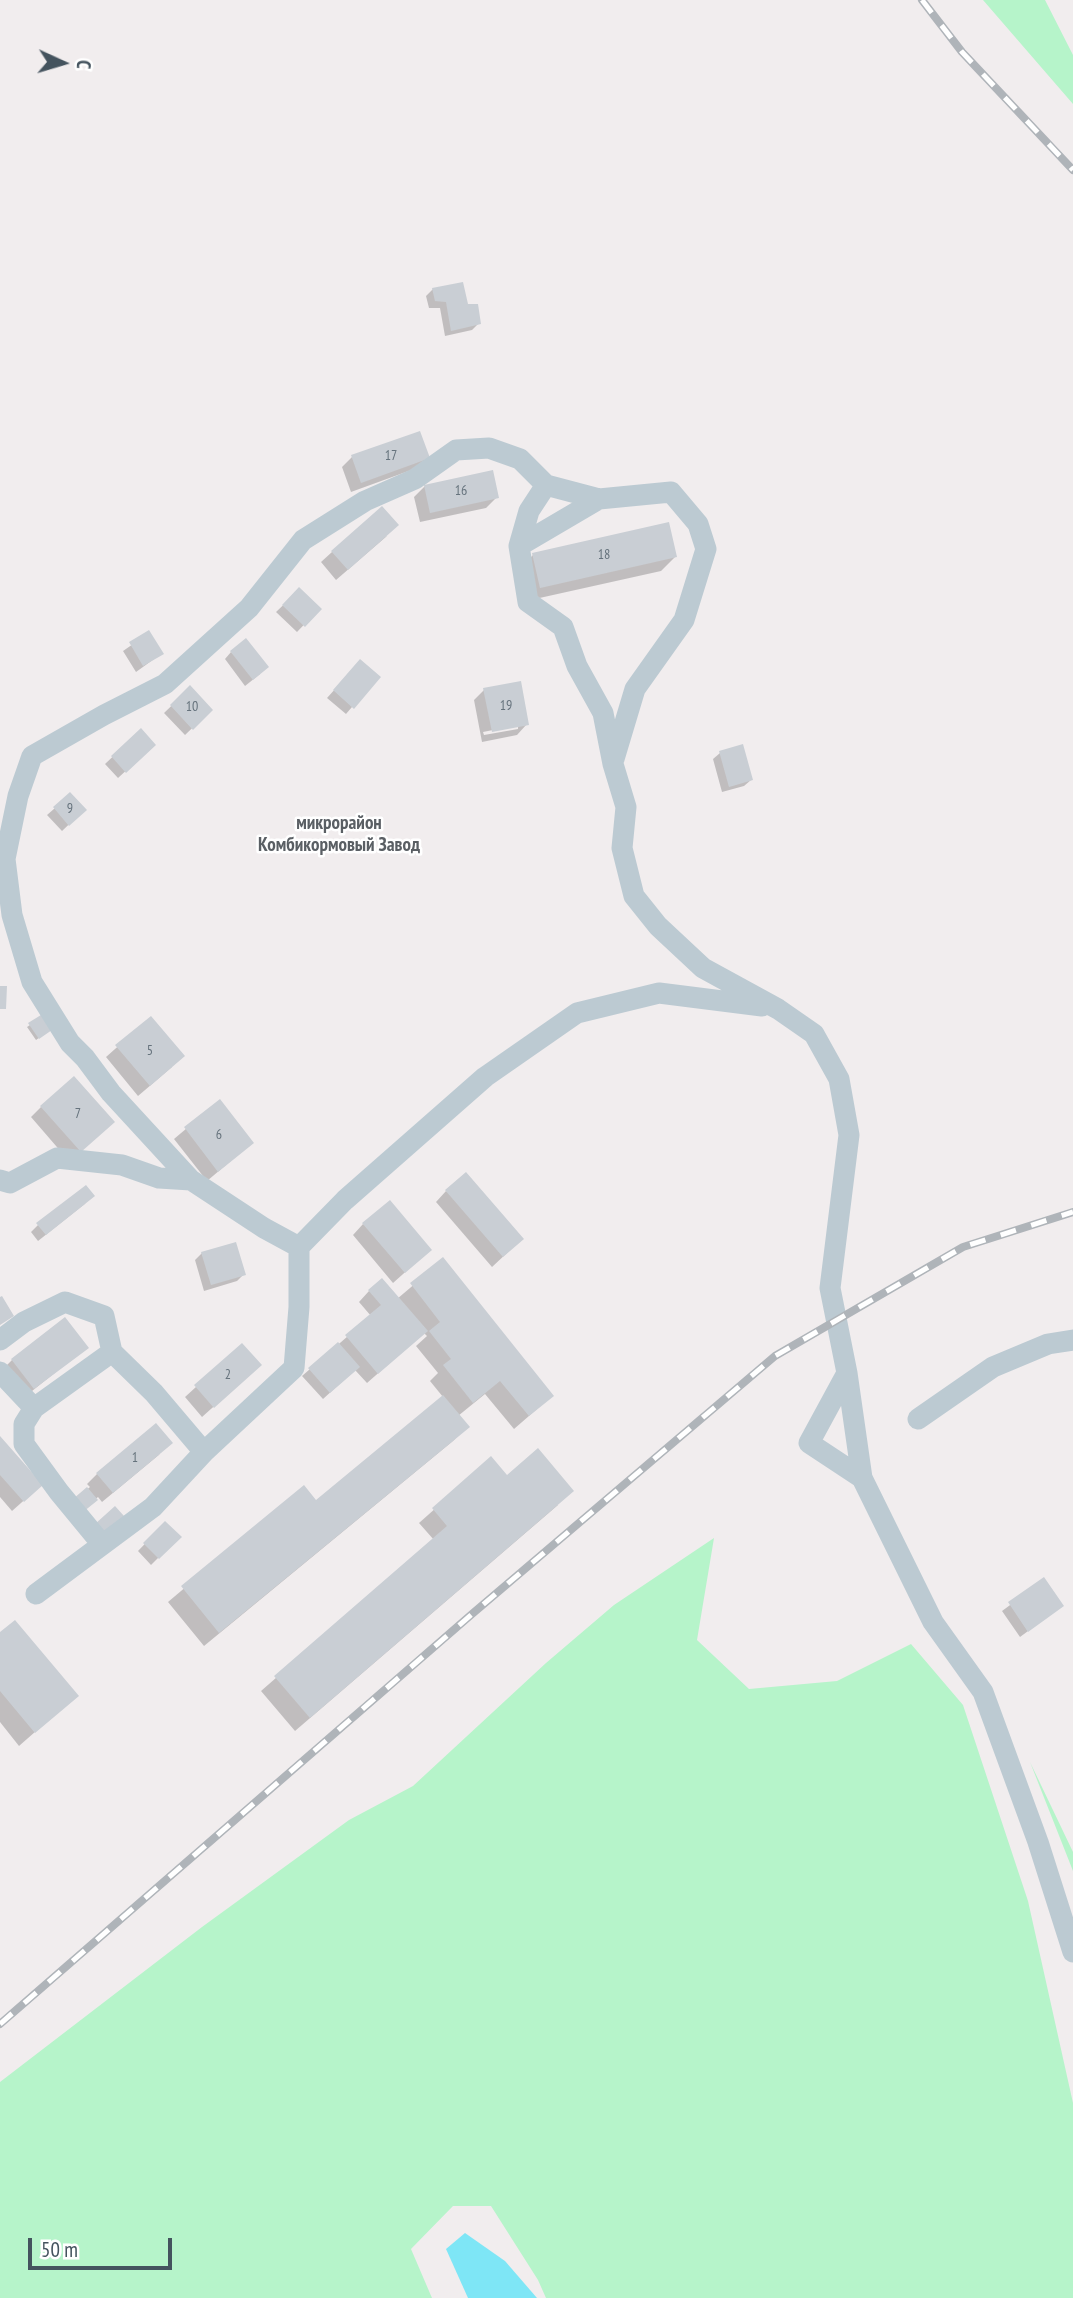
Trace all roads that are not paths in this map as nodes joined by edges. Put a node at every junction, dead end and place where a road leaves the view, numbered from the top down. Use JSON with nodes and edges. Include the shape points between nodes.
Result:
{"nodes":[{"id":1,"x":546,"y":485,"type":"junction"},
{"id":2,"x":599,"y":499,"type":"junction"},
{"id":3,"x":519,"y":546,"type":"junction"},
{"id":4,"x":612,"y":764,"type":"junction"},
{"id":5,"x":778,"y":1009,"type":"junction"},
{"id":6,"x":0,"y":1180,"type":"edge"},
{"id":7,"x":191,"y":1180,"type":"junction"},
{"id":8,"x":299,"y":1247,"type":"junction"},
{"id":9,"x":0,"y":1340,"type":"edge"},
{"id":10,"x":1073,"y":1340,"type":"edge"},
{"id":11,"x":111,"y":1352,"type":"junction"},
{"id":12,"x":0,"y":1372,"type":"edge"},
{"id":13,"x":847,"y":1373,"type":"junction"},
{"id":14,"x":34,"y":1408,"type":"junction"},
{"id":15,"x":918,"y":1419,"type":"dead end"},
{"id":16,"x":204,"y":1452,"type":"junction"},
{"id":17,"x":862,"y":1478,"type":"junction"},
{"id":18,"x":101,"y":1543,"type":"junction"},
{"id":19,"x":36,"y":1594,"type":"dead end"},
{"id":20,"x":1073,"y":1952,"type":"edge"}],
"edges":[{"from":1,"to":2,"type":"street"},
{"from":1,"to":3,"type":"street","via":[[529,512]]},
{"from":1,"to":7,"type":"street","via":[[520,459],[489,448],[456,450],[415,479],[365,500],[303,540],[249,608],[165,684],[32,756],[5,859],[12,915],[32,982],[70,1044]]},
{"from":2,"to":3,"type":"street"},
{"from":2,"to":4,"type":"street","via":[[671,492],[698,524],[706,549],[684,620],[635,689]]},
{"from":3,"to":4,"type":"street","via":[[528,602],[563,627],[576,667],[603,713]]},
{"from":4,"to":5,"type":"street","via":[[626,807],[622,848],[634,896],[703,968]]},
{"from":5,"to":8,"type":"street","via":[[659,993],[577,1013],[485,1077],[345,1200]]},
{"from":5,"to":13,"type":"street","via":[[814,1034],[839,1079],[849,1135],[830,1288]]},
{"from":6,"to":7,"type":"street","via":[[10,1183],[57,1158],[122,1165],[159,1178]]},
{"from":7,"to":8,"type":"street"},
{"from":8,"to":16,"type":"street","via":[[294,1368]]},
{"from":9,"to":11,"type":"street","via":[[65,1302],[104,1316]]},
{"from":10,"to":15,"type":"street","via":[[1048,1344],[993,1367]]},
{"from":11,"to":14,"type":"street"},
{"from":11,"to":16,"type":"street","via":[[154,1393]]},
{"from":12,"to":14,"type":"street"},
{"from":13,"to":17,"type":"street"},
{"from":13,"to":17,"type":"street","via":[[809,1443]]},
{"from":14,"to":18,"type":"street","via":[[24,1424],[24,1444]]},
{"from":16,"to":18,"type":"street","via":[[153,1507]]},
{"from":17,"to":20,"type":"street","via":[[933,1622],[984,1692]]},
{"from":18,"to":19,"type":"street"}]}
